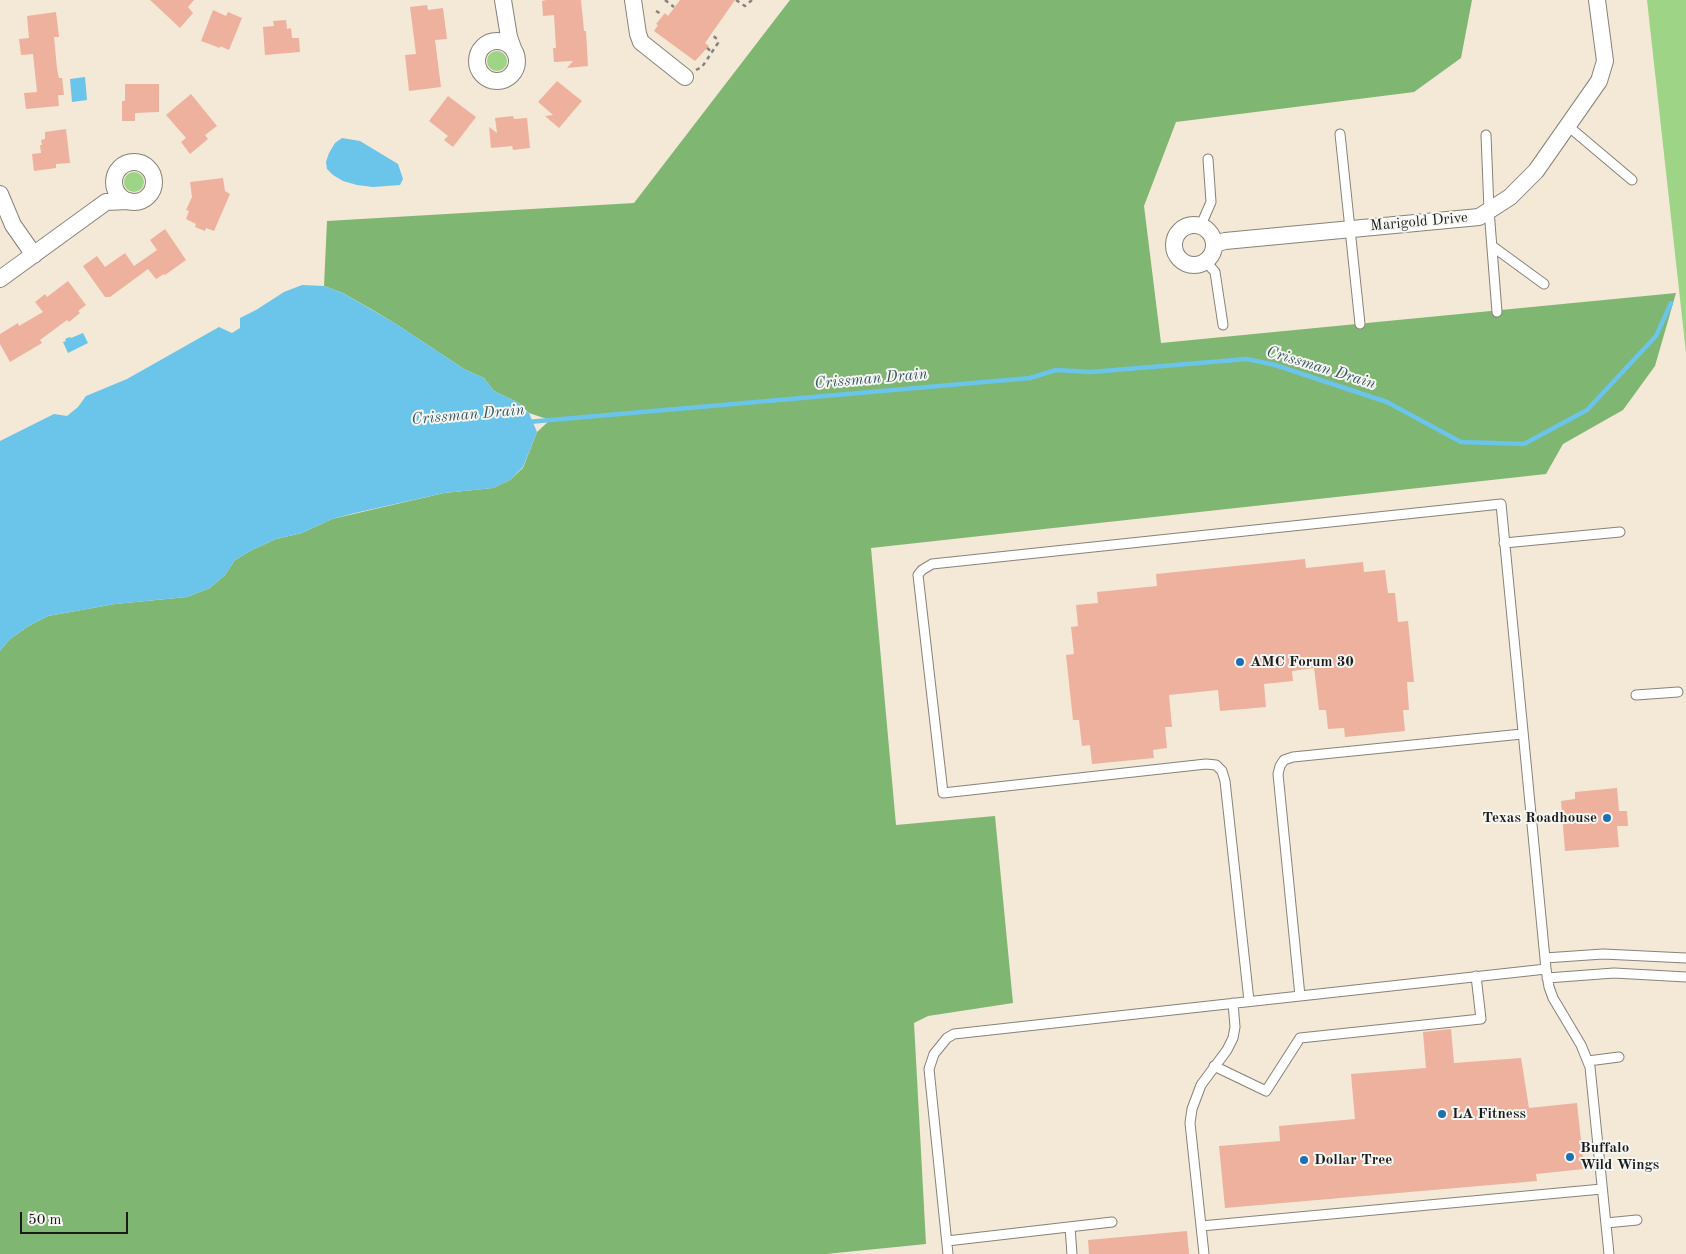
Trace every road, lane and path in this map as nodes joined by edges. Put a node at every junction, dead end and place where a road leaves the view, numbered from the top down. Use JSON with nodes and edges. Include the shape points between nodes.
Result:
{"nodes":[{"id":1,"x":664,"y":0,"type":"edge"},
{"id":2,"x":736,"y":0,"type":"edge"},
{"id":3,"x":752,"y":0,"type":"edge"},
{"id":4,"x":1597,"y":0,"type":"edge"},
{"id":5,"x":635,"y":2,"type":"edge"},
{"id":6,"x":504,"y":6,"type":"edge"},
{"id":7,"x":674,"y":7,"type":"dead end"},
{"id":8,"x":656,"y":11,"type":"dead end"},
{"id":9,"x":663,"y":16,"type":"dead end"},
{"id":10,"x":711,"y":34,"type":"dead end"},
{"id":11,"x":488,"y":43,"type":"junction"},
{"id":12,"x":707,"y":48,"type":"dead end"},
{"id":13,"x":712,"y":52,"type":"junction"},
{"id":14,"x":515,"y":54,"type":"junction"},
{"id":15,"x":688,"y":74,"type":"joint"},
{"id":16,"x":1568,"y":126,"type":"junction"},
{"id":17,"x":1340,"y":134,"type":"dead end"},
{"id":18,"x":1486,"y":135,"type":"dead end"},
{"id":19,"x":1208,"y":159,"type":"dead end"},
{"id":20,"x":1632,"y":180,"type":"dead end"},
{"id":21,"x":114,"y":181,"type":"junction"},
{"id":22,"x":0,"y":194,"type":"edge"},
{"id":23,"x":128,"y":201,"type":"junction"},
{"id":24,"x":106,"y":202,"type":"junction"},
{"id":25,"x":1489,"y":210,"type":"junction"},
{"id":26,"x":1201,"y":225,"type":"junction"},
{"id":27,"x":1350,"y":229,"type":"junction"},
{"id":28,"x":1214,"y":244,"type":"junction"},
{"id":29,"x":1492,"y":246,"type":"junction"},
{"id":30,"x":34,"y":255,"type":"junction"},
{"id":31,"x":1206,"y":262,"type":"junction"},
{"id":32,"x":0,"y":279,"type":"edge"},
{"id":33,"x":1544,"y":284,"type":"dead end"},
{"id":34,"x":1497,"y":312,"type":"dead end"},
{"id":35,"x":1360,"y":324,"type":"dead end"},
{"id":36,"x":1223,"y":325,"type":"dead end"},
{"id":37,"x":1620,"y":532,"type":"dead end"},
{"id":38,"x":1504,"y":543,"type":"junction"},
{"id":39,"x":1678,"y":692,"type":"dead end"},
{"id":40,"x":1636,"y":695,"type":"dead end"},
{"id":41,"x":1522,"y":734,"type":"junction"},
{"id":42,"x":1544,"y":958,"type":"junction"},
{"id":43,"x":1686,"y":958,"type":"edge"},
{"id":44,"x":1546,"y":973,"type":"junction"},
{"id":45,"x":1476,"y":976,"type":"junction"},
{"id":46,"x":1686,"y":978,"type":"edge"},
{"id":47,"x":1300,"y":996,"type":"junction"},
{"id":48,"x":1249,"y":1001,"type":"junction"},
{"id":49,"x":1233,"y":1003,"type":"junction"},
{"id":50,"x":1619,"y":1057,"type":"dead end"},
{"id":51,"x":1588,"y":1061,"type":"junction"},
{"id":52,"x":1214,"y":1066,"type":"junction"},
{"id":53,"x":1602,"y":1188,"type":"junction"},
{"id":54,"x":1637,"y":1220,"type":"dead end"},
{"id":55,"x":1112,"y":1222,"type":"dead end"},
{"id":56,"x":1606,"y":1223,"type":"junction"},
{"id":57,"x":1201,"y":1226,"type":"junction"},
{"id":58,"x":1070,"y":1227,"type":"junction"},
{"id":59,"x":947,"y":1241,"type":"junction"},
{"id":60,"x":948,"y":1254,"type":"edge"},
{"id":61,"x":1072,"y":1254,"type":"edge"},
{"id":62,"x":1204,"y":1254,"type":"edge"},
{"id":63,"x":1609,"y":1254,"type":"edge"}],
"edges":[{"from":1,"to":7,"type":"path"},
{"from":2,"to":3,"type":"path","via":[[745,6]]},
{"from":4,"to":16,"type":"street","name":"Marigold Drive","via":[[1605,60],[1599,81]]},
{"from":5,"to":15,"type":"street","via":[[641,42]]},
{"from":6,"to":11,"type":"street","via":[[497,33]]},
{"from":6,"to":14,"type":"street"},
{"from":8,"to":9,"type":"path"},
{"from":10,"to":13,"type":"path","via":[[718,41]]},
{"from":11,"to":14,"type":"street","via":[[507,44]]},
{"from":11,"to":14,"type":"street","via":[[477,58],[480,71],[489,79],[508,77],[516,67]]},
{"from":12,"to":13,"type":"path"},
{"from":13,"to":15,"type":"path","via":[[702,67]]},
{"from":16,"to":20,"type":"lane"},
{"from":16,"to":25,"type":"street","name":"Marigold Drive","via":[[1536,171],[1510,197]]},
{"from":17,"to":27,"type":"lane"},
{"from":18,"to":25,"type":"lane"},
{"from":19,"to":26,"type":"lane","via":[[1211,202]]},
{"from":21,"to":23,"type":"street","via":[[118,193]]},
{"from":21,"to":23,"type":"street","via":[[119,169],[129,162],[142,164],[151,173],[153,186],[147,197]]},
{"from":21,"to":24,"type":"street"},
{"from":22,"to":30,"type":"street","via":[[13,225]]},
{"from":23,"to":24,"type":"street"},
{"from":24,"to":30,"type":"street"},
{"from":25,"to":27,"type":"street","name":"Marigold Drive","via":[[1479,217]]},
{"from":25,"to":29,"type":"lane"},
{"from":26,"to":28,"type":"street","via":[[1210,232]]},
{"from":26,"to":31,"type":"street","via":[[1193,224],[1180,230],[1176,236],[1175,251],[1178,258],[1191,265]]},
{"from":27,"to":28,"type":"street","name":"Marigold Drive"},
{"from":27,"to":35,"type":"lane"},
{"from":28,"to":31,"type":"street","via":[[1211,257]]},
{"from":29,"to":33,"type":"lane"},
{"from":29,"to":34,"type":"lane"},
{"from":30,"to":32,"type":"street"},
{"from":31,"to":36,"type":"lane","via":[[1214,272]]},
{"from":37,"to":38,"type":"lane"},
{"from":38,"to":41,"type":"lane"},
{"from":38,"to":48,"type":"lane","via":[[1501,504],[932,564],[918,576],[943,794],[1206,764],[1216,765],[1222,771]]},
{"from":39,"to":40,"type":"lane"},
{"from":41,"to":42,"type":"lane"},
{"from":41,"to":47,"type":"lane","via":[[1284,760],[1278,774]]},
{"from":42,"to":43,"type":"lane","via":[[1603,954]]},
{"from":42,"to":44,"type":"lane"},
{"from":44,"to":45,"type":"lane"},
{"from":44,"to":46,"type":"lane"},
{"from":44,"to":51,"type":"lane","via":[[1553,998]]},
{"from":45,"to":47,"type":"lane"},
{"from":45,"to":52,"type":"lane","via":[[1481,1019],[1300,1038],[1266,1091]]},
{"from":47,"to":48,"type":"lane"},
{"from":48,"to":49,"type":"lane"},
{"from":49,"to":52,"type":"lane","via":[[1235,1028],[1232,1038]]},
{"from":49,"to":59,"type":"lane","via":[[954,1034],[947,1038],[934,1054],[929,1070]]},
{"from":50,"to":51,"type":"lane"},
{"from":51,"to":53,"type":"lane"},
{"from":52,"to":57,"type":"lane","via":[[1201,1085],[1190,1123]]},
{"from":53,"to":56,"type":"lane"},
{"from":53,"to":57,"type":"lane"},
{"from":54,"to":56,"type":"lane"},
{"from":55,"to":58,"type":"lane"},
{"from":56,"to":63,"type":"lane"},
{"from":57,"to":62,"type":"lane"},
{"from":58,"to":59,"type":"lane"},
{"from":58,"to":61,"type":"lane"},
{"from":59,"to":60,"type":"lane"}]}
